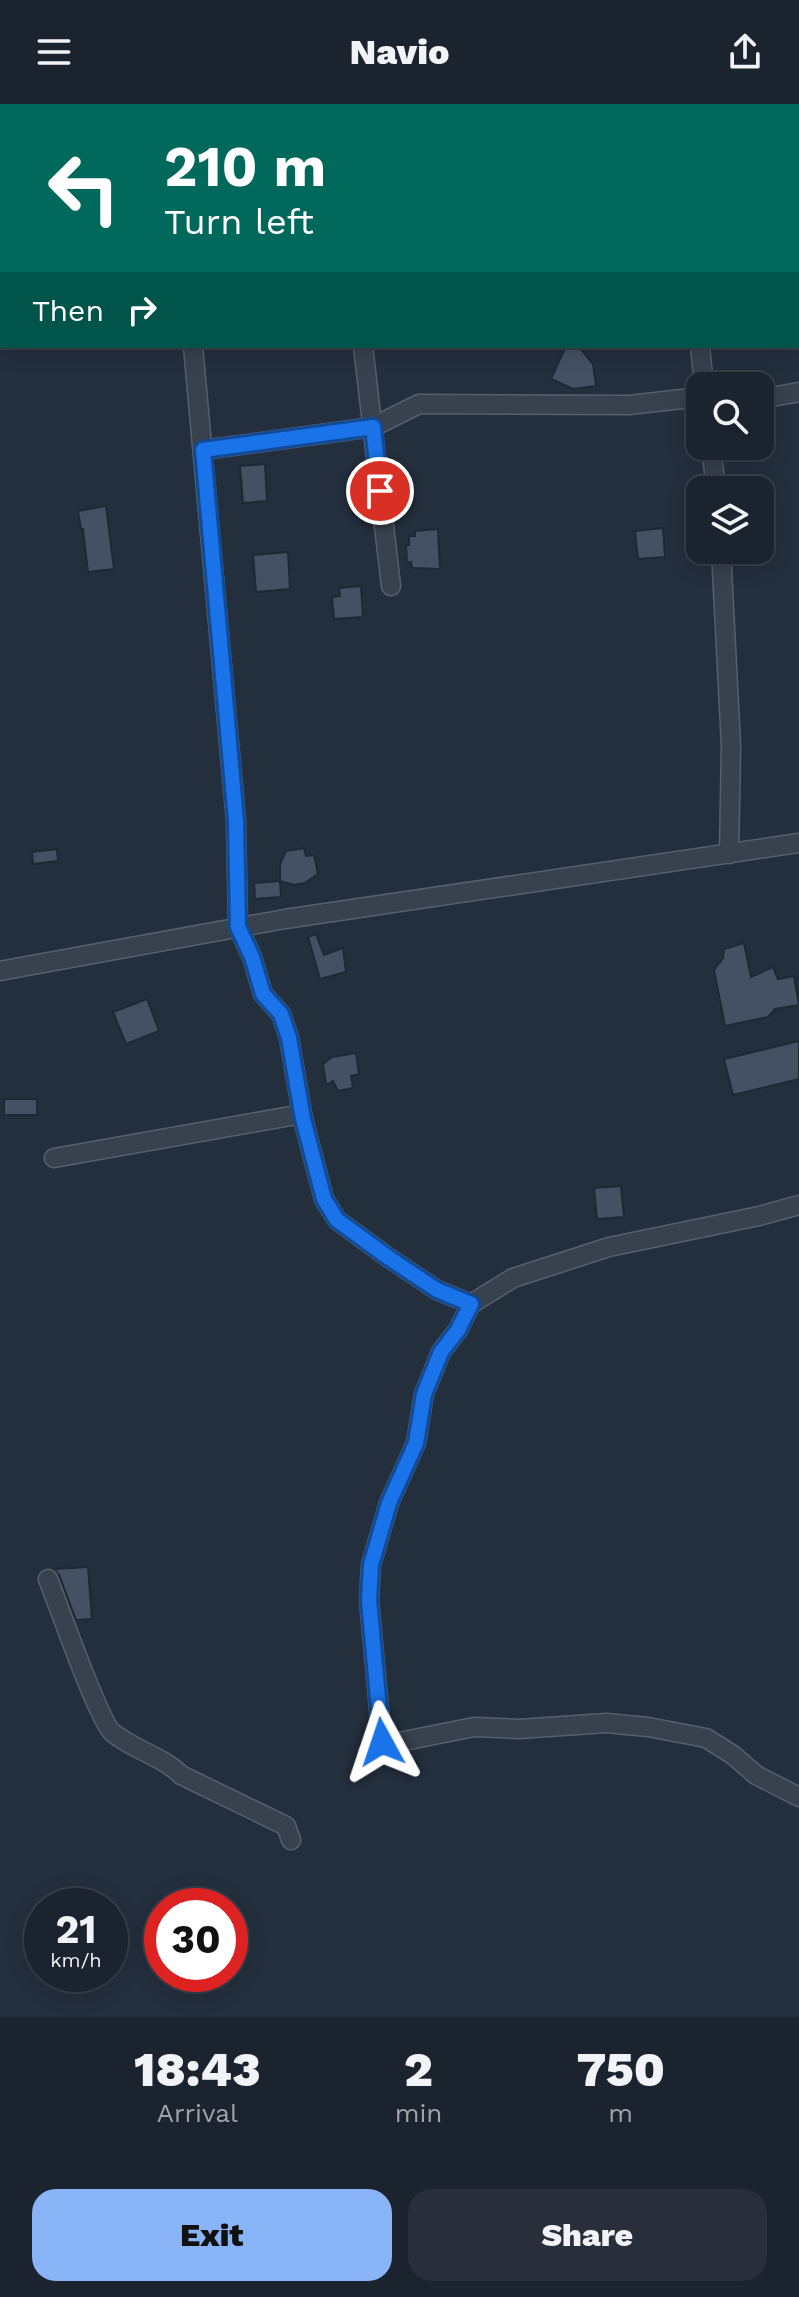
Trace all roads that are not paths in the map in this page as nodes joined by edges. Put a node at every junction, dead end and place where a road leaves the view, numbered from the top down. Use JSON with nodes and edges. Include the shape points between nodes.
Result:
{"nodes":[{"id":1,"x":193,"y":348,"type":"edge"},
{"id":2,"x":363,"y":348,"type":"edge"},
{"id":3,"x":700,"y":348,"type":"edge"},
{"id":4,"x":703,"y":372,"type":"edge"},
{"id":5,"x":799,"y":392,"type":"edge"},
{"id":6,"x":774,"y":396,"type":"edge"},
{"id":7,"x":686,"y":399,"type":"edge"},
{"id":8,"x":373,"y":427,"type":"junction"},
{"id":9,"x":203,"y":450,"type":"junction"},
{"id":10,"x":722,"y":564,"type":"edge"},
{"id":11,"x":391,"y":586,"type":"dead end"},
{"id":12,"x":799,"y":843,"type":"edge"},
{"id":13,"x":729,"y":854,"type":"junction"},
{"id":14,"x":238,"y":927,"type":"junction"},
{"id":15,"x":0,"y":971,"type":"edge"},
{"id":16,"x":302,"y":1114,"type":"junction"},
{"id":17,"x":54,"y":1158,"type":"dead end"},
{"id":18,"x":799,"y":1205,"type":"edge"},
{"id":19,"x":471,"y":1304,"type":"junction"},
{"id":20,"x":48,"y":1579,"type":"dead end"},
{"id":21,"x":799,"y":1797,"type":"edge"},
{"id":22,"x":291,"y":1840,"type":"dead end"}],
"edges":[{"from":1,"to":9,"type":"street"},
{"from":2,"to":8,"type":"street"},
{"from":3,"to":4,"type":"street"},
{"from":5,"to":6,"type":"street"},
{"from":7,"to":8,"type":"street","via":[[629,405],[419,404]]},
{"from":8,"to":9,"type":"street"},
{"from":8,"to":11,"type":"street"},
{"from":9,"to":14,"type":"street","via":[[236,821]]},
{"from":10,"to":13,"type":"street","via":[[731,746]]},
{"from":12,"to":13,"type":"street"},
{"from":13,"to":14,"type":"street"},
{"from":14,"to":15,"type":"street"},
{"from":14,"to":16,"type":"street","via":[[263,994],[281,1014]]},
{"from":16,"to":17,"type":"street"},
{"from":16,"to":19,"type":"street","via":[[324,1199],[337,1220],[437,1290]]},
{"from":18,"to":19,"type":"street","via":[[609,1247],[513,1278]]},
{"from":19,"to":21,"type":"street","via":[[441,1352],[424,1394],[416,1443],[389,1503],[371,1565],[369,1600],[382,1742],[373,1749],[474,1727],[648,1727],[706,1738],[756,1775]]},
{"from":20,"to":22,"type":"street","via":[[110,1732],[181,1775],[286,1826]]}]}
